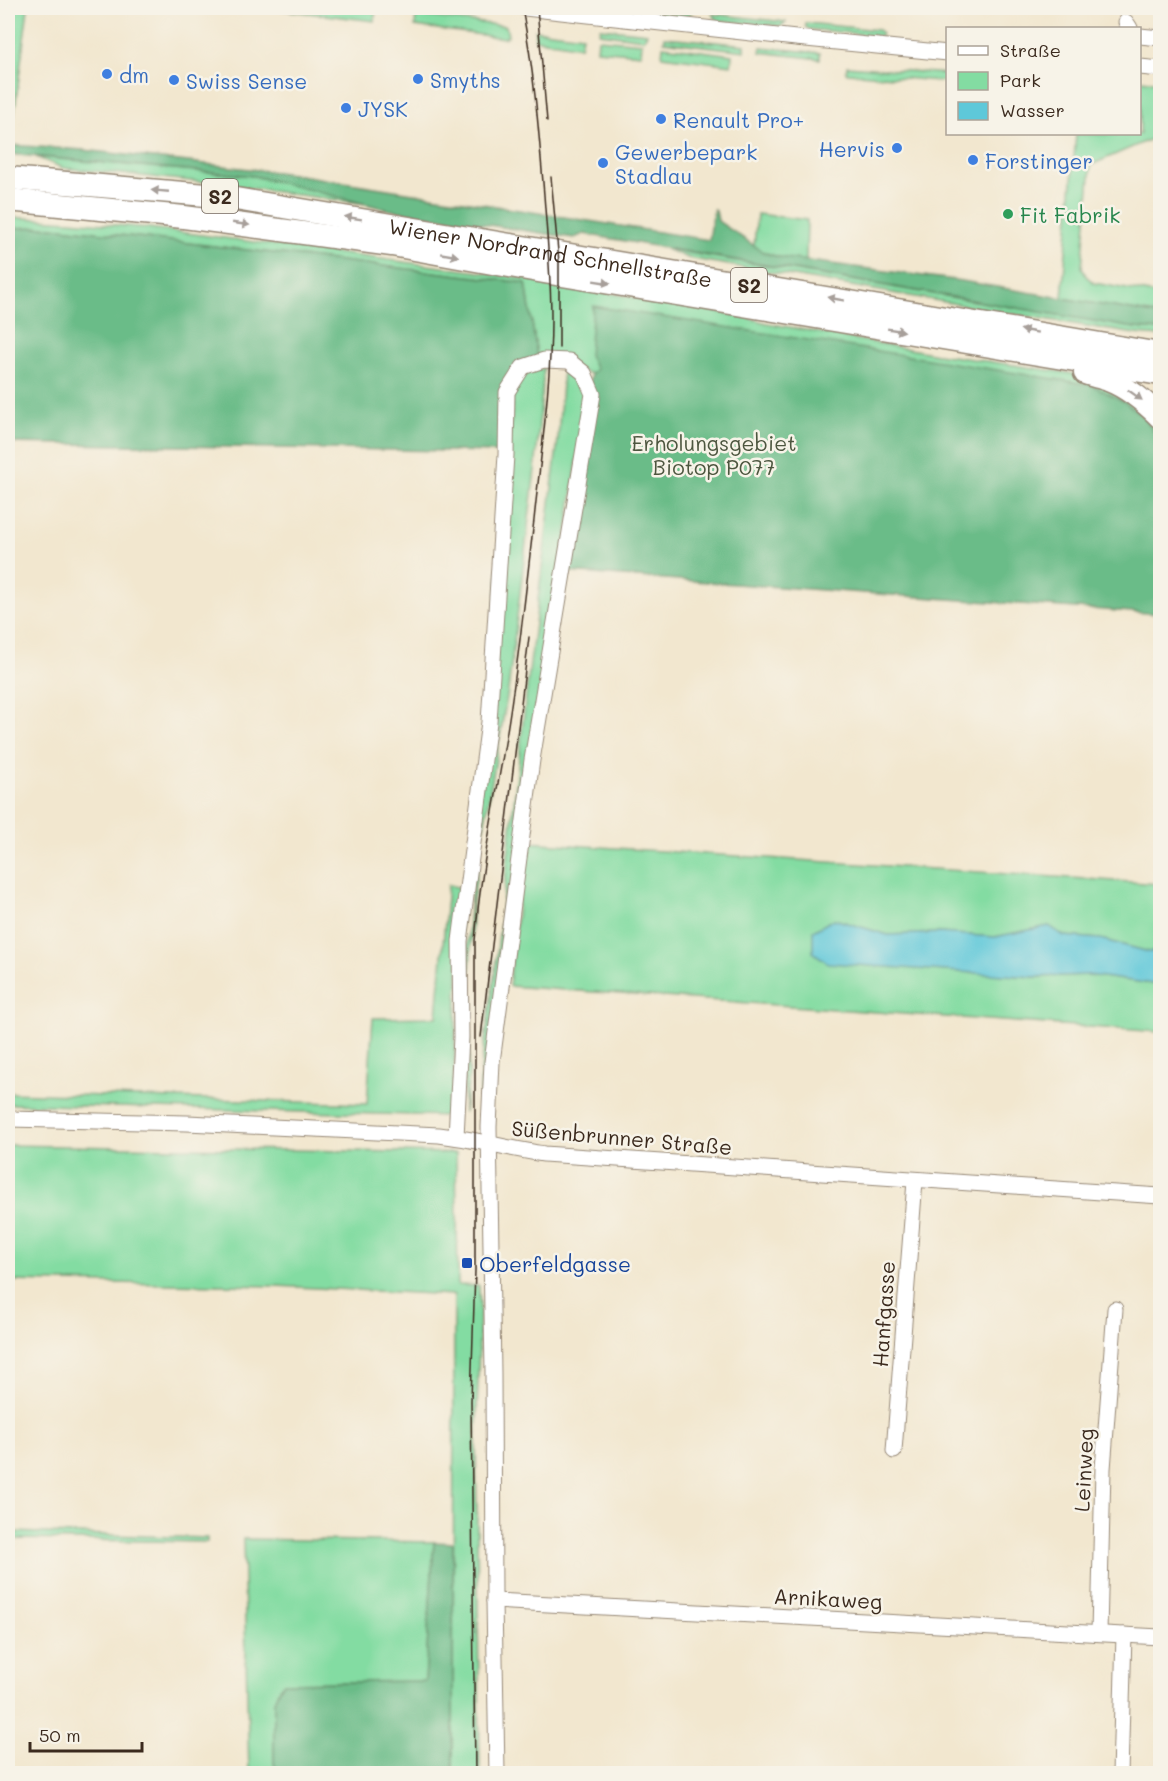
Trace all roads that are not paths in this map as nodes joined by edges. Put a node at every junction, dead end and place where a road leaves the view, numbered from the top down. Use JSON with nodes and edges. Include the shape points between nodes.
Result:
{"nodes":[{"id":1,"x":525,"y":8,"type":"edge"},
{"id":2,"x":1141,"y":36,"type":"edge"},
{"id":3,"x":1161,"y":38,"type":"edge"},
{"id":4,"x":946,"y":53,"type":"edge"},
{"id":5,"x":1141,"y":68,"type":"edge"},
{"id":6,"x":1161,"y":69,"type":"edge"},
{"id":7,"x":14,"y":178,"type":"edge"},
{"id":8,"x":8,"y":200,"type":"edge"},
{"id":9,"x":57,"y":205,"type":"junction"},
{"id":10,"x":8,"y":211,"type":"edge"},
{"id":11,"x":1161,"y":340,"type":"edge"},
{"id":12,"x":1086,"y":341,"type":"junction"},
{"id":13,"x":1161,"y":354,"type":"edge"},
{"id":14,"x":1071,"y":359,"type":"junction"},
{"id":15,"x":1161,"y":374,"type":"edge"},
{"id":16,"x":1161,"y":417,"type":"edge"},
{"id":17,"x":8,"y":1119,"type":"edge"},
{"id":18,"x":456,"y":1137,"type":"junction"},
{"id":19,"x":489,"y":1144,"type":"junction"},
{"id":20,"x":915,"y":1180,"type":"junction"},
{"id":21,"x":1161,"y":1196,"type":"edge"},
{"id":22,"x":1115,"y":1309,"type":"dead end"},
{"id":23,"x":894,"y":1451,"type":"dead end"},
{"id":24,"x":494,"y":1601,"type":"junction"},
{"id":25,"x":1099,"y":1633,"type":"junction"},
{"id":26,"x":1124,"y":1635,"type":"junction"},
{"id":27,"x":1161,"y":1637,"type":"edge"},
{"id":28,"x":496,"y":1773,"type":"edge"},
{"id":29,"x":1120,"y":1773,"type":"edge"}],
"edges":[{"from":1,"to":4,"type":"street"},
{"from":2,"to":3,"type":"street"},
{"from":5,"to":6,"type":"street"},
{"from":12,"to":7,"type":"highway","name":"Wiener Nordrand Schnellstraße","number":"S2","one_way":true,"via":[[218,196]]},
{"from":8,"to":9,"type":"highway","name":"Wiener Nordrand Schnellstraße","number":"S2"},
{"from":9,"to":10,"type":"highway"},
{"from":9,"to":14,"type":"highway","name":"Wiener Nordrand Schnellstraße","number":"S2","one_way":true,"via":[[184,216],[392,245]]},
{"from":11,"to":12,"type":"highway","via":[[1111,334]]},
{"from":12,"to":13,"type":"highway","name":"Wiener Nordrand Schnellstraße","number":"S2"},
{"from":14,"to":15,"type":"highway","name":"Wiener Nordrand Schnellstraße","number":"S2"},
{"from":14,"to":16,"type":"highway","one_way":true,"via":[[1085,374],[1128,390]]},
{"from":17,"to":18,"type":"street","name":"Süßenbrunner Straße","via":[[187,1123]]},
{"from":18,"to":19,"type":"street","name":"Süßenbrunner Straße"},
{"from":18,"to":19,"type":"street","via":[[460,941],[489,722],[506,467],[507,392],[523,367],[544,360],[569,362],[584,374],[593,394],[529,783],[492,1062]]},
{"from":19,"to":20,"type":"street","name":"Süßenbrunner Straße","via":[[544,1154]]},
{"from":19,"to":24,"type":"street"},
{"from":20,"to":21,"type":"street","name":"Süßenbrunner Straße"},
{"from":20,"to":23,"type":"street","name":"Hanfgasse"},
{"from":22,"to":25,"type":"street","name":"Leinweg","via":[[1103,1468]]},
{"from":24,"to":25,"type":"street","name":"Arnikaweg"},
{"from":24,"to":28,"type":"street"},
{"from":25,"to":26,"type":"street","name":"Arnikaweg"},
{"from":26,"to":27,"type":"street","name":"Arnikaweg"},
{"from":26,"to":29,"type":"street"}]}
